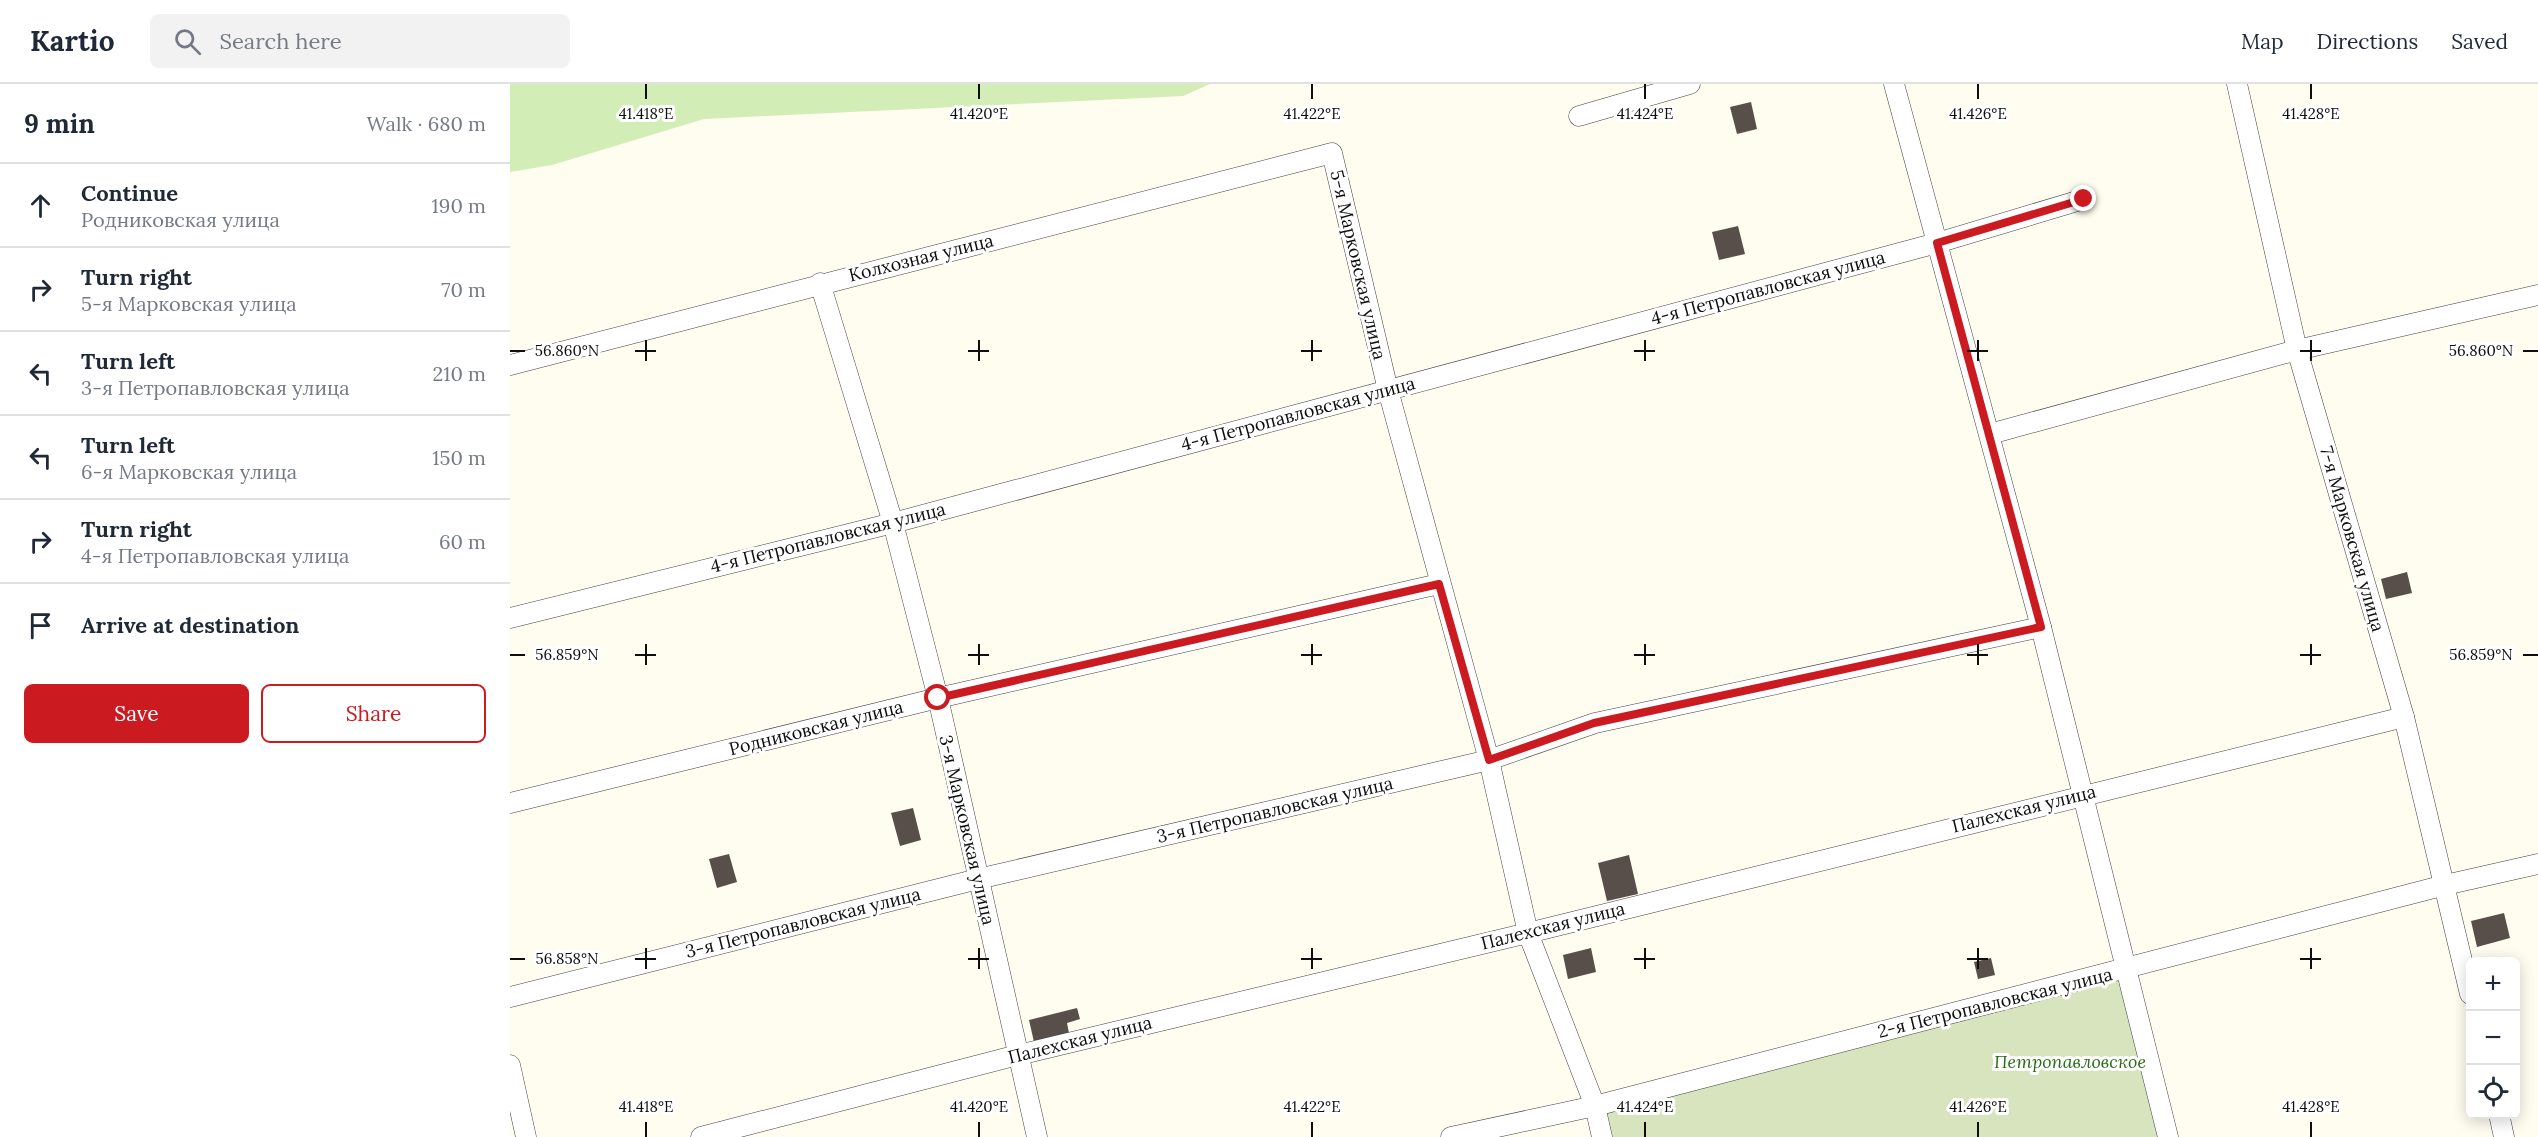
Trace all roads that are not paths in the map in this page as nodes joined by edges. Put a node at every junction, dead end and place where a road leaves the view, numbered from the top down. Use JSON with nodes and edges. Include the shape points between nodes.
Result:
{"nodes":[{"id":1,"x":1690,"y":84,"type":"edge"},
{"id":2,"x":1894,"y":84,"type":"edge"},
{"id":3,"x":2238,"y":84,"type":"edge"},
{"id":4,"x":1579,"y":116,"type":"dead end"},
{"id":5,"x":1332,"y":153,"type":"joint"},
{"id":6,"x":2084,"y":199,"type":"dead end"},
{"id":7,"x":1937,"y":243,"type":"junction"},
{"id":8,"x":820,"y":283,"type":"junction"},
{"id":9,"x":2538,"y":295,"type":"edge"},
{"id":10,"x":2297,"y":350,"type":"junction"},
{"id":11,"x":510,"y":365,"type":"edge"},
{"id":12,"x":1388,"y":390,"type":"junction"},
{"id":13,"x":1990,"y":434,"type":"junction"},
{"id":14,"x":893,"y":523,"type":"junction"},
{"id":15,"x":1439,"y":584,"type":"junction"},
{"id":16,"x":510,"y":618,"type":"edge"},
{"id":17,"x":2041,"y":627,"type":"junction"},
{"id":18,"x":938,"y":698,"type":"junction"},
{"id":19,"x":2404,"y":717,"type":"junction"},
{"id":20,"x":1489,"y":760,"type":"junction"},
{"id":21,"x":2081,"y":795,"type":"junction"},
{"id":22,"x":510,"y":803,"type":"edge"},
{"id":23,"x":2538,"y":864,"type":"edge"},
{"id":24,"x":978,"y":879,"type":"junction"},
{"id":25,"x":2445,"y":885,"type":"junction"},
{"id":26,"x":1528,"y":933,"type":"junction"},
{"id":27,"x":2126,"y":969,"type":"junction"},
{"id":28,"x":2466,"y":977,"type":"edge"},
{"id":29,"x":510,"y":997,"type":"edge"},
{"id":30,"x":1018,"y":1055,"type":"junction"},
{"id":31,"x":510,"y":1065,"type":"edge"},
{"id":32,"x":1595,"y":1106,"type":"junction"},
{"id":33,"x":2500,"y":1119,"type":"edge"},
{"id":34,"x":526,"y":1137,"type":"edge"},
{"id":35,"x":701,"y":1137,"type":"edge"},
{"id":36,"x":1037,"y":1137,"type":"edge"},
{"id":37,"x":1450,"y":1137,"type":"edge"},
{"id":38,"x":1602,"y":1137,"type":"edge"},
{"id":39,"x":2168,"y":1137,"type":"edge"},
{"id":40,"x":2504,"y":1137,"type":"edge"}],
"edges":[{"from":1,"to":4,"type":"street"},
{"from":2,"to":7,"type":"street"},
{"from":3,"to":10,"type":"street","name":"7-я Марковская улица"},
{"from":5,"to":8,"type":"street","name":"Колхозная улица"},
{"from":5,"to":12,"type":"street","name":"5-я Марковская улица"},
{"from":6,"to":7,"type":"street","name":"4-я Петропавловская улица"},
{"from":7,"to":12,"type":"street","name":"4-я Петропавловская улица"},
{"from":7,"to":13,"type":"street"},
{"from":8,"to":11,"type":"street","name":"Колхозная улица"},
{"from":8,"to":14,"type":"street","name":"3-я Марковская улица"},
{"from":9,"to":10,"type":"street"},
{"from":10,"to":13,"type":"street"},
{"from":10,"to":19,"type":"street","name":"7-я Марковская улица"},
{"from":12,"to":14,"type":"street","name":"4-я Петропавловская улица"},
{"from":12,"to":15,"type":"street","name":"5-я Марковская улица"},
{"from":13,"to":17,"type":"street"},
{"from":14,"to":16,"type":"street","name":"4-я Петропавловская улица"},
{"from":14,"to":18,"type":"street","name":"3-я Марковская улица"},
{"from":15,"to":18,"type":"street","name":"Родниковская улица"},
{"from":15,"to":20,"type":"street","name":"5-я Марковская улица"},
{"from":17,"to":20,"type":"street","name":"3-я Петропавловская улица","via":[[1594,723]]},
{"from":17,"to":21,"type":"street"},
{"from":18,"to":22,"type":"street","name":"Родниковская улица"},
{"from":18,"to":24,"type":"street","name":"3-я Марковская улица"},
{"from":19,"to":21,"type":"street","name":"Палехская улица"},
{"from":19,"to":25,"type":"street","name":"7-я Марковская улица"},
{"from":20,"to":24,"type":"street","name":"3-я Петропавловская улица"},
{"from":20,"to":26,"type":"street","name":"5-я Марковская улица"},
{"from":21,"to":26,"type":"street","name":"Палехская улица"},
{"from":21,"to":27,"type":"street"},
{"from":23,"to":25,"type":"street","name":"2-я Петропавловская улица"},
{"from":24,"to":29,"type":"street","name":"3-я Петропавловская улица"},
{"from":24,"to":30,"type":"street","name":"3-я Марковская улица"},
{"from":25,"to":27,"type":"street","name":"2-я Петропавловская улица"},
{"from":25,"to":28,"type":"street","name":"7-я Марковская улица"},
{"from":26,"to":30,"type":"street","name":"Палехская улица"},
{"from":26,"to":32,"type":"street","name":"5-я Марковская улица"},
{"from":27,"to":32,"type":"street","name":"2-я Петропавловская улица"},
{"from":27,"to":39,"type":"street"},
{"from":30,"to":35,"type":"street","name":"Палехская улица"},
{"from":30,"to":36,"type":"street","name":"3-я Марковская улица"},
{"from":31,"to":34,"type":"street"},
{"from":32,"to":37,"type":"street","name":"2-я Петропавловская улица"},
{"from":32,"to":38,"type":"street","name":"5-я Марковская улица"},
{"from":33,"to":40,"type":"street"}]}
